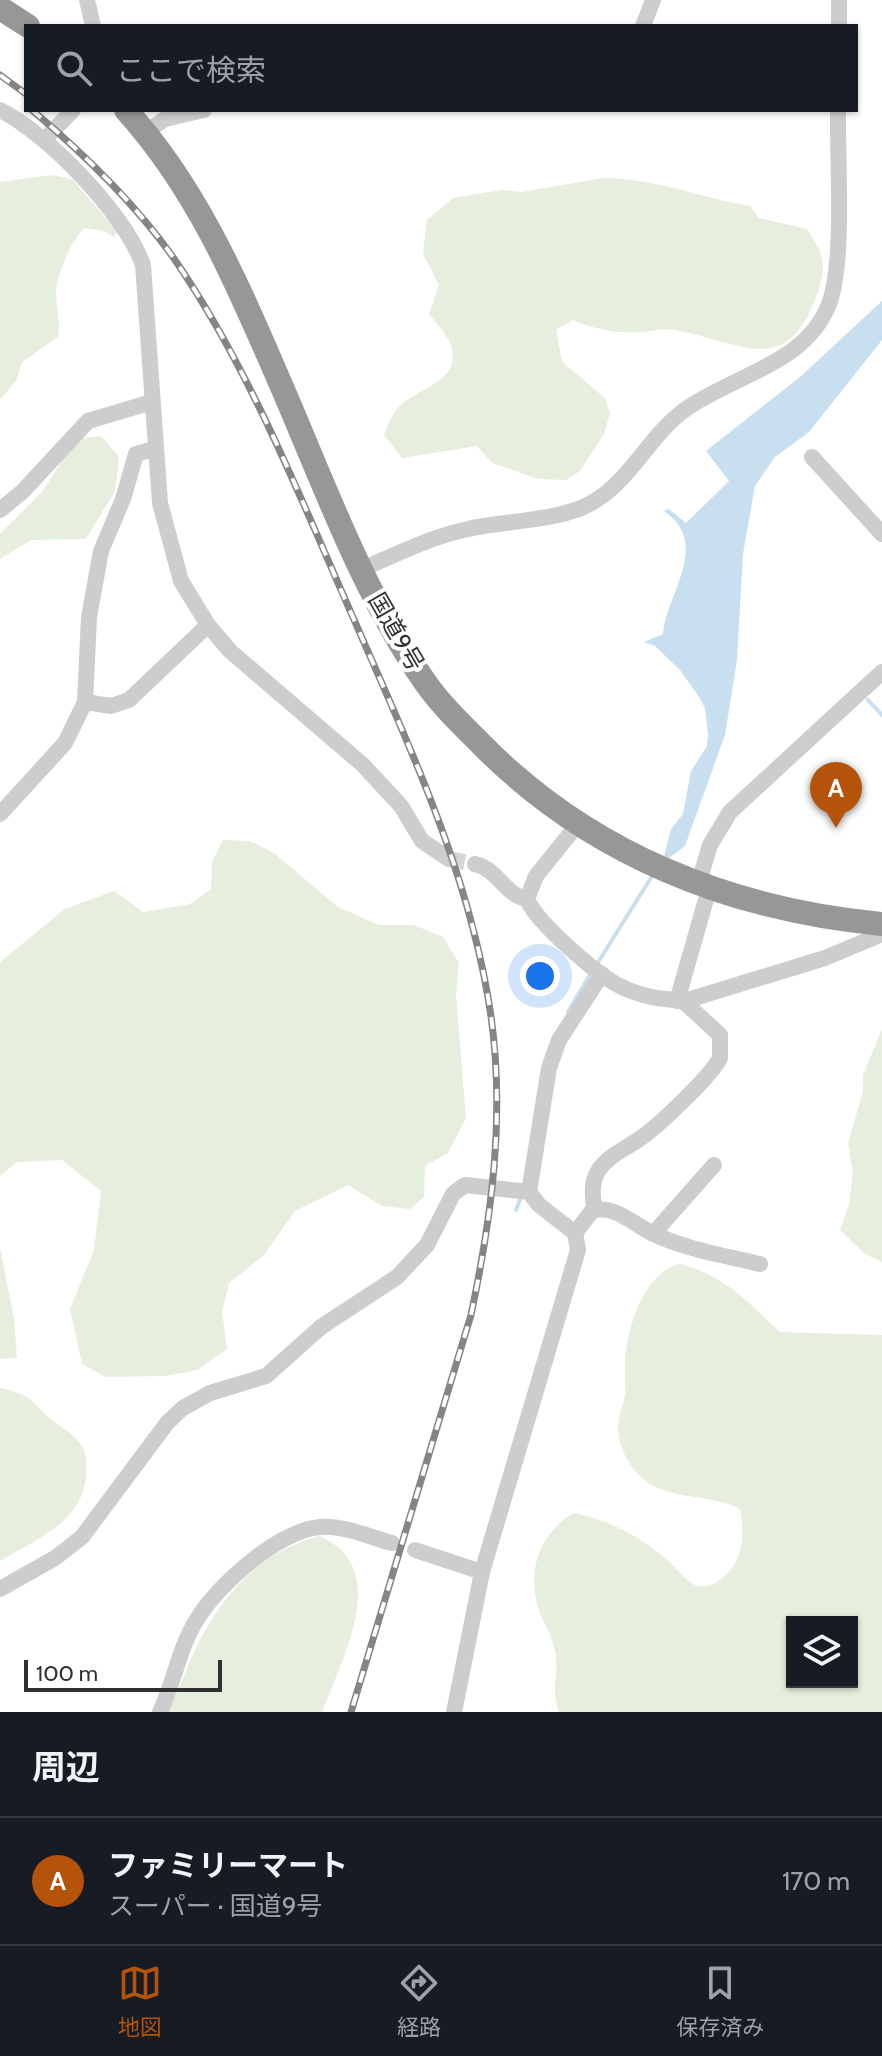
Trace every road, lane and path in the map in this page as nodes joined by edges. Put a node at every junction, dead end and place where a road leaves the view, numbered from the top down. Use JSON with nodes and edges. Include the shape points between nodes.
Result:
{"nodes":[{"id":1,"x":87,"y":0,"type":"edge"},
{"id":2,"x":653,"y":0,"type":"edge"},
{"id":3,"x":839,"y":0,"type":"edge"},
{"id":4,"x":0,"y":8,"type":"edge"},
{"id":5,"x":25,"y":24,"type":"edge"},
{"id":6,"x":93,"y":24,"type":"edge"},
{"id":7,"x":644,"y":24,"type":"edge"},
{"id":8,"x":839,"y":24,"type":"edge"},
{"id":9,"x":0,"y":110,"type":"edge"},
{"id":10,"x":71,"y":112,"type":"edge"},
{"id":11,"x":128,"y":112,"type":"edge"},
{"id":12,"x":195,"y":112,"type":"edge"},
{"id":13,"x":838,"y":112,"type":"edge"},
{"id":14,"x":18,"y":119,"type":"junction"},
{"id":15,"x":0,"y":127,"type":"edge"},
{"id":16,"x":146,"y":132,"type":"junction"},
{"id":17,"x":45,"y":139,"type":"junction"},
{"id":18,"x":152,"y":402,"type":"junction"},
{"id":19,"x":154,"y":449,"type":"junction"},
{"id":20,"x":812,"y":457,"type":"dead end"},
{"id":21,"x":0,"y":510,"type":"edge"},
{"id":22,"x":882,"y":534,"type":"edge"},
{"id":23,"x":360,"y":570,"type":"junction"},
{"id":24,"x":208,"y":625,"type":"junction"},
{"id":25,"x":882,"y":672,"type":"edge"},
{"id":26,"x":85,"y":702,"type":"junction"},
{"id":27,"x":0,"y":814,"type":"edge"},
{"id":28,"x":578,"y":824,"type":"junction"},
{"id":29,"x":449,"y":859,"type":"tunnel mouth"},
{"id":30,"x":475,"y":864,"type":"tunnel mouth"},
{"id":31,"x":704,"y":887,"type":"junction"},
{"id":32,"x":527,"y":899,"type":"junction"},
{"id":33,"x":882,"y":924,"type":"edge"},
{"id":34,"x":882,"y":934,"type":"edge"},
{"id":35,"x":598,"y":969,"type":"junction"},
{"id":36,"x":679,"y":1000,"type":"junction"},
{"id":37,"x":714,"y":1165,"type":"dead end"},
{"id":38,"x":529,"y":1192,"type":"junction"},
{"id":39,"x":595,"y":1210,"type":"junction"},
{"id":40,"x":575,"y":1233,"type":"junction"},
{"id":41,"x":653,"y":1234,"type":"junction"},
{"id":42,"x":760,"y":1264,"type":"dead end"},
{"id":43,"x":392,"y":1543,"type":"dead end"},
{"id":44,"x":415,"y":1550,"type":"dead end"},
{"id":45,"x":482,"y":1572,"type":"junction"},
{"id":46,"x":0,"y":1589,"type":"edge"},
{"id":47,"x":160,"y":1712,"type":"edge"},
{"id":48,"x":454,"y":1712,"type":"edge"}],
"edges":[{"from":1,"to":6,"type":"street"},
{"from":2,"to":7,"type":"street"},
{"from":3,"to":8,"type":"street"},
{"from":4,"to":5,"type":"highway"},
{"from":9,"to":14,"type":"street"},
{"from":10,"to":17,"type":"street"},
{"from":11,"to":16,"type":"highway","name":"国道9号"},
{"from":12,"to":16,"type":"street","via":[[165,119]]},
{"from":13,"to":23,"type":"street","via":[[835,281],[822,319],[806,340],[678,415],[618,483],[593,503],[446,535]]},
{"from":14,"to":15,"type":"street"},
{"from":14,"to":17,"type":"street"},
{"from":16,"to":23,"type":"highway","name":"国道9号","via":[[216,237]]},
{"from":17,"to":18,"type":"street","via":[[137,249],[143,265]]},
{"from":18,"to":19,"type":"street"},
{"from":18,"to":21,"type":"street","via":[[88,421]]},
{"from":19,"to":24,"type":"street","via":[[169,546],[181,581]]},
{"from":19,"to":26,"type":"street","via":[[136,454],[101,551],[89,617]]},
{"from":20,"to":22,"type":"street"},
{"from":23,"to":28,"type":"highway","name":"国道9号","via":[[427,684],[514,777]]},
{"from":24,"to":26,"type":"street","via":[[129,700],[111,706]]},
{"from":24,"to":29,"type":"street","via":[[230,651],[363,765],[401,806],[422,841]]},
{"from":25,"to":31,"type":"street","via":[[730,812],[710,845]]},
{"from":26,"to":27,"type":"street","via":[[65,743]]},
{"from":28,"to":31,"type":"highway","name":"国道9号","via":[[655,868]]},
{"from":28,"to":32,"type":"street","via":[[536,876]]},
{"from":30,"to":32,"type":"street","via":[[492,872],[512,894]]},
{"from":31,"to":33,"type":"highway","name":"国道9号","via":[[804,913]]},
{"from":31,"to":36,"type":"street"},
{"from":32,"to":35,"type":"street"},
{"from":34,"to":36,"type":"street","via":[[825,958]]},
{"from":35,"to":36,"type":"street","via":[[622,988]]},
{"from":35,"to":38,"type":"street","via":[[549,1068]]},
{"from":36,"to":39,"type":"street","via":[[720,1035],[720,1058],[657,1125],[599,1169],[592,1187]]},
{"from":37,"to":41,"type":"street"},
{"from":38,"to":40,"type":"street"},
{"from":38,"to":46,"type":"street","via":[[465,1185],[453,1194],[427,1245],[397,1277],[321,1327],[266,1376],[210,1393],[183,1408],[82,1537]]},
{"from":39,"to":40,"type":"street"},
{"from":39,"to":41,"type":"street","via":[[613,1211]]},
{"from":40,"to":45,"type":"street","via":[[578,1250]]},
{"from":41,"to":42,"type":"street"},
{"from":43,"to":47,"type":"street","via":[[319,1527],[244,1568],[222,1585],[196,1620]]},
{"from":44,"to":45,"type":"street"},
{"from":45,"to":48,"type":"street"}]}
